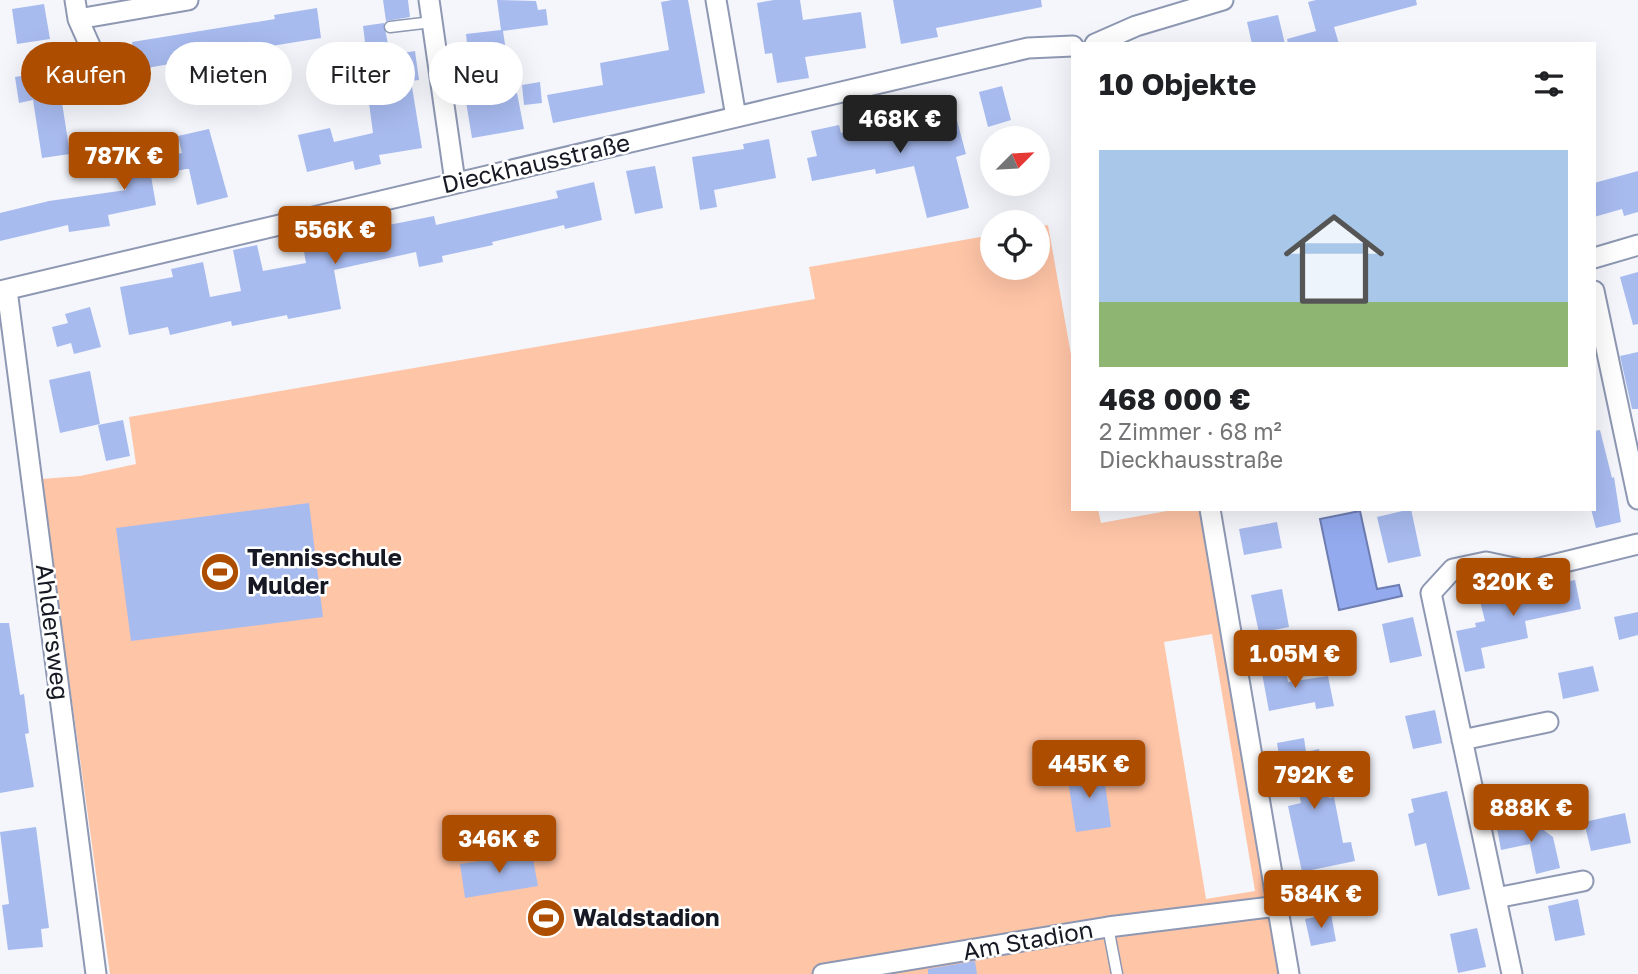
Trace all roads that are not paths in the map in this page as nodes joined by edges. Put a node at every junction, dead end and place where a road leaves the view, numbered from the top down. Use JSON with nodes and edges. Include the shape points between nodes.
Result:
{"nodes":[{"id":1,"x":188,"y":0,"type":"edge"},
{"id":2,"x":429,"y":0,"type":"edge"},
{"id":3,"x":716,"y":0,"type":"edge"},
{"id":4,"x":1223,"y":0,"type":"edge"},
{"id":5,"x":76,"y":10,"type":"edge"},
{"id":6,"x":432,"y":22,"type":"junction"},
{"id":7,"x":390,"y":27,"type":"dead end"},
{"id":8,"x":89,"y":42,"type":"edge"},
{"id":9,"x":1106,"y":42,"type":"edge"},
{"id":10,"x":1071,"y":46,"type":"edge"},
{"id":11,"x":736,"y":117,"type":"junction"},
{"id":12,"x":455,"y":182,"type":"junction"},
{"id":13,"x":1638,"y":245,"type":"edge"},
{"id":14,"x":1596,"y":257,"type":"edge"},
{"id":15,"x":3,"y":290,"type":"edge"},
{"id":16,"x":1596,"y":300,"type":"edge"},
{"id":17,"x":1638,"y":499,"type":"edge"},
{"id":18,"x":1210,"y":511,"type":"edge"},
{"id":19,"x":1638,"y":544,"type":"edge"},
{"id":20,"x":1548,"y":722,"type":"dead end"},
{"id":21,"x":1462,"y":740,"type":"junction"},
{"id":22,"x":1583,"y":881,"type":"dead end"},
{"id":23,"x":1496,"y":898,"type":"junction"},
{"id":24,"x":1278,"y":906,"type":"junction"},
{"id":25,"x":1108,"y":928,"type":"junction"},
{"id":26,"x":96,"y":974,"type":"edge"},
{"id":27,"x":823,"y":974,"type":"edge"},
{"id":28,"x":1116,"y":974,"type":"edge"},
{"id":29,"x":1289,"y":974,"type":"edge"},
{"id":30,"x":1512,"y":974,"type":"edge"}],
"edges":[{"from":1,"to":5,"type":"street"},
{"from":2,"to":6,"type":"street"},
{"from":3,"to":11,"type":"street"},
{"from":4,"to":9,"type":"street","via":[[1136,26]]},
{"from":5,"to":8,"type":"street"},
{"from":6,"to":7,"type":"lane"},
{"from":6,"to":12,"type":"street"},
{"from":10,"to":11,"type":"street","name":"Dieckhausstraße","via":[[1028,48]]},
{"from":11,"to":12,"type":"street","name":"Dieckhausstraße"},
{"from":12,"to":15,"type":"street","name":"Dieckhausstraße"},
{"from":13,"to":14,"type":"street"},
{"from":15,"to":26,"type":"street","name":"Ahldersweg"},
{"from":16,"to":17,"type":"street"},
{"from":18,"to":24,"type":"street"},
{"from":19,"to":21,"type":"street","via":[[1528,571],[1486,562],[1453,569],[1431,593]]},
{"from":20,"to":21,"type":"street"},
{"from":21,"to":23,"type":"street"},
{"from":22,"to":23,"type":"street"},
{"from":23,"to":30,"type":"street"},
{"from":24,"to":25,"type":"street","name":"Am Stadion"},
{"from":24,"to":29,"type":"street"},
{"from":25,"to":27,"type":"street","name":"Am Stadion"},
{"from":25,"to":28,"type":"lane","name":"Am Stadion"}]}
